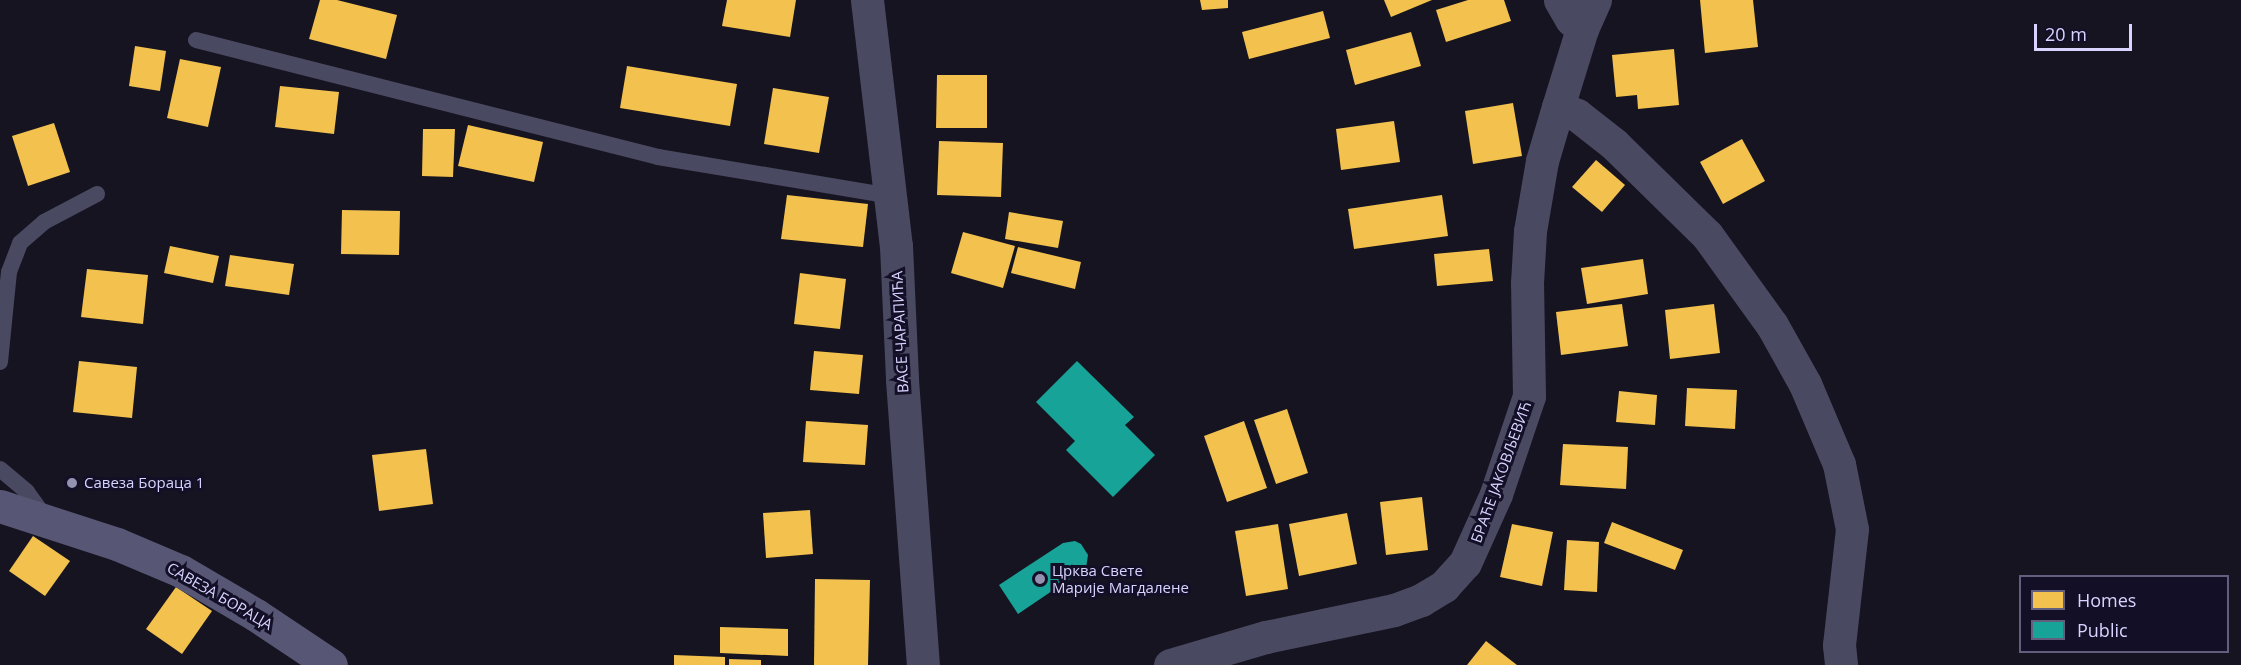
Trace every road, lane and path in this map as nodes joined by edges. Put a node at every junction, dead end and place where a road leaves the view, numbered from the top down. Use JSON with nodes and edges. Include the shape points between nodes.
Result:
{"nodes":[{"id":1,"x":867,"y":0,"type":"edge"},
{"id":2,"x":1560,"y":0,"type":"edge"},
{"id":3,"x":1595,"y":0,"type":"edge"},
{"id":4,"x":1582,"y":29,"type":"junction"},
{"id":5,"x":196,"y":40,"type":"dead end"},
{"id":6,"x":1558,"y":107,"type":"junction"},
{"id":7,"x":97,"y":194,"type":"dead end"},
{"id":8,"x":892,"y":196,"type":"junction"},
{"id":9,"x":0,"y":362,"type":"edge"},
{"id":10,"x":0,"y":469,"type":"edge"},
{"id":11,"x":0,"y":506,"type":"edge"},
{"id":12,"x":49,"y":523,"type":"junction"},
{"id":13,"x":331,"y":665,"type":"edge"},
{"id":14,"x":923,"y":665,"type":"edge"},
{"id":15,"x":1170,"y":665,"type":"edge"},
{"id":16,"x":1841,"y":665,"type":"edge"}],
"edges":[{"from":1,"to":8,"type":"street","name":"ВАСЕ ЧАРАПИЋА"},
{"from":2,"to":4,"type":"street"},
{"from":3,"to":4,"type":"street","name":"БРАЋЕ ЈАКОВЉЕВИЋ"},
{"from":4,"to":6,"type":"street","name":"БРАЋЕ ЈАКОВЉЕВИЋ"},
{"from":5,"to":8,"type":"lane","via":[[658,156]]},
{"from":6,"to":15,"type":"street","name":"БРАЋЕ ЈАКОВЉЕВИЋ","via":[[1542,161],[1530,231],[1529,396],[1496,494],[1465,563],[1444,586],[1394,610],[1266,637]]},
{"from":6,"to":16,"type":"street","via":[[1577,115],[1614,144],[1707,235],[1773,325],[1804,384],[1839,464],[1852,529],[1839,645]]},
{"from":7,"to":9,"type":"lane","via":[[44,222],[20,243],[9,272]]},
{"from":8,"to":14,"type":"street","name":"ВАСЕ ЧАРАПИЋА"},
{"from":10,"to":12,"type":"lane","via":[[27,492]]},
{"from":11,"to":12,"type":"street","name":"САВЕЗА БОРАЦА"},
{"from":12,"to":13,"type":"street","name":"САВЕЗА БОРАЦА","via":[[117,544],[181,571]]}]}
